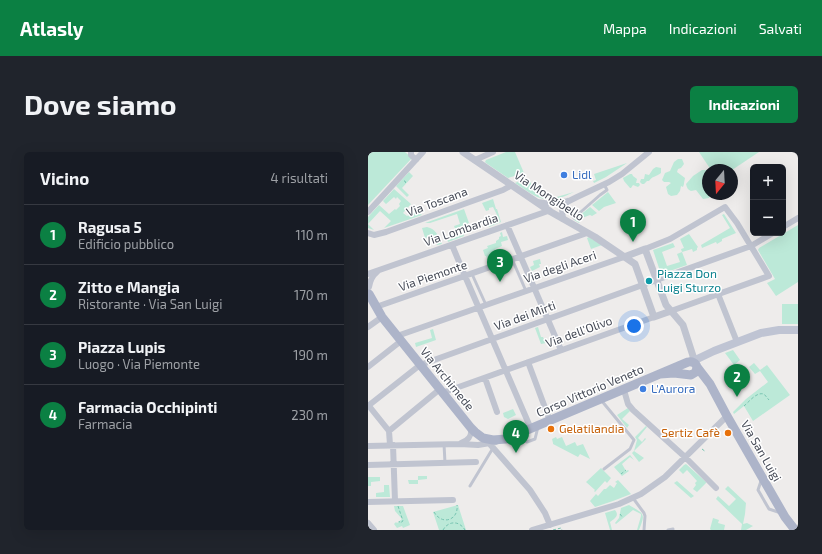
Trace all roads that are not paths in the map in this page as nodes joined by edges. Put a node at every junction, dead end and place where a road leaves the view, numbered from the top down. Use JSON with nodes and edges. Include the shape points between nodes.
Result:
{"nodes":[{"id":1,"x":411,"y":152,"type":"edge"},
{"id":2,"x":423,"y":152,"type":"edge"},
{"id":3,"x":463,"y":152,"type":"edge"},
{"id":4,"x":493,"y":152,"type":"edge"},
{"id":5,"x":649,"y":152,"type":"edge"},
{"id":6,"x":416,"y":160,"type":"junction"},
{"id":7,"x":475,"y":160,"type":"junction"},
{"id":8,"x":604,"y":184,"type":"junction"},
{"id":9,"x":512,"y":185,"type":"junction"},
{"id":10,"x":535,"y":201,"type":"junction"},
{"id":11,"x":569,"y":201,"type":"junction"},
{"id":12,"x":558,"y":203,"type":"junction"},
{"id":13,"x":562,"y":210,"type":"junction"},
{"id":14,"x":368,"y":212,"type":"edge"},
{"id":15,"x":551,"y":212,"type":"junction"},
{"id":16,"x":574,"y":218,"type":"dead end"},
{"id":17,"x":798,"y":218,"type":"edge"},
{"id":18,"x":563,"y":219,"type":"junction"},
{"id":19,"x":508,"y":225,"type":"junction"},
{"id":20,"x":786,"y":225,"type":"edge"},
{"id":21,"x":368,"y":233,"type":"edge"},
{"id":22,"x":587,"y":233,"type":"junction"},
{"id":23,"x":768,"y":236,"type":"edge"},
{"id":24,"x":452,"y":245,"type":"junction"},
{"id":25,"x":751,"y":246,"type":"junction"},
{"id":26,"x":645,"y":248,"type":"junction"},
{"id":27,"x":631,"y":254,"type":"junction"},
{"id":28,"x":521,"y":256,"type":"junction"},
{"id":29,"x":624,"y":257,"type":"junction"},
{"id":30,"x":512,"y":259,"type":"junction"},
{"id":31,"x":635,"y":264,"type":"junction"},
{"id":32,"x":380,"y":270,"type":"junction"},
{"id":33,"x":368,"y":274,"type":"edge"},
{"id":34,"x":472,"y":274,"type":"junction"},
{"id":35,"x":465,"y":276,"type":"junction"},
{"id":36,"x":660,"y":279,"type":"junction"},
{"id":37,"x":640,"y":286,"type":"junction"},
{"id":38,"x":534,"y":288,"type":"junction"},
{"id":39,"x":369,"y":291,"type":"edge"},
{"id":40,"x":526,"y":291,"type":"junction"},
{"id":41,"x":718,"y":294,"type":"junction"},
{"id":42,"x":486,"y":305,"type":"junction"},
{"id":43,"x":479,"y":308,"type":"junction"},
{"id":44,"x":674,"y":310,"type":"junction"},
{"id":45,"x":376,"y":311,"type":"edge"},
{"id":46,"x":654,"y":317,"type":"junction"},
{"id":47,"x":547,"y":319,"type":"junction"},
{"id":48,"x":368,"y":327,"type":"edge"},
{"id":49,"x":798,"y":330,"type":"edge"},
{"id":50,"x":399,"y":339,"type":"junction"},
{"id":51,"x":493,"y":339,"type":"junction"},
{"id":52,"x":737,"y":342,"type":"junction"},
{"id":53,"x":561,"y":350,"type":"junction"},
{"id":54,"x":528,"y":362,"type":"junction"},
{"id":55,"x":693,"y":364,"type":"junction"},
{"id":56,"x":420,"y":365,"type":"junction"},
{"id":57,"x":368,"y":367,"type":"edge"},
{"id":58,"x":506,"y":370,"type":"junction"},
{"id":59,"x":660,"y":374,"type":"junction"},
{"id":60,"x":689,"y":375,"type":"junction"},
{"id":61,"x":485,"y":378,"type":"junction"},
{"id":62,"x":624,"y":390,"type":"junction"},
{"id":63,"x":441,"y":391,"type":"junction"},
{"id":64,"x":716,"y":397,"type":"junction"},
{"id":65,"x":601,"y":400,"type":"junction"},
{"id":66,"x":368,"y":406,"type":"edge"},
{"id":67,"x":497,"y":412,"type":"dead end"},
{"id":68,"x":727,"y":416,"type":"junction"},
{"id":69,"x":550,"y":421,"type":"junction"},
{"id":70,"x":471,"y":428,"type":"junction"},
{"id":71,"x":535,"y":428,"type":"junction"},
{"id":72,"x":389,"y":431,"type":"junction"},
{"id":73,"x":468,"y":440,"type":"junction"},
{"id":74,"x":484,"y":441,"type":"junction"},
{"id":75,"x":444,"y":444,"type":"junction"},
{"id":76,"x":460,"y":444,"type":"junction"},
{"id":77,"x":392,"y":445,"type":"junction"},
{"id":78,"x":368,"y":446,"type":"edge"},
{"id":79,"x":685,"y":457,"type":"junction"},
{"id":80,"x":476,"y":462,"type":"dead end"},
{"id":81,"x":445,"y":463,"type":"junction"},
{"id":82,"x":394,"y":464,"type":"junction"},
{"id":83,"x":368,"y":465,"type":"edge"},
{"id":84,"x":604,"y":469,"type":"dead end"},
{"id":85,"x":470,"y":486,"type":"dead end"},
{"id":86,"x":716,"y":488,"type":"dead end"},
{"id":87,"x":633,"y":498,"type":"junction"},
{"id":88,"x":368,"y":502,"type":"edge"},
{"id":89,"x":455,"y":502,"type":"road end"},
{"id":90,"x":396,"y":503,"type":"junction"},
{"id":91,"x":785,"y":516,"type":"junction"},
{"id":92,"x":368,"y":523,"type":"edge"},
{"id":93,"x":552,"y":527,"type":"edge"},
{"id":94,"x":673,"y":529,"type":"dead end"},
{"id":95,"x":374,"y":530,"type":"edge"},
{"id":96,"x":532,"y":530,"type":"edge"},
{"id":97,"x":644,"y":530,"type":"edge"},
{"id":98,"x":668,"y":530,"type":"edge"},
{"id":99,"x":790,"y":530,"type":"edge"},
{"id":100,"x":795,"y":530,"type":"edge"}],
"edges":[{"from":1,"to":6,"type":"street"},
{"from":2,"to":6,"type":"street"},
{"from":3,"to":7,"type":"street","name":"Via Mongibello"},
{"from":4,"to":7,"type":"street"},
{"from":5,"to":8,"type":"street","via":[[622,174]]},
{"from":6,"to":14,"type":"street"},
{"from":7,"to":9,"type":"street","name":"Via Mongibello"},
{"from":8,"to":11,"type":"street"},
{"from":8,"to":16,"type":"lane","via":[[607,190]]},
{"from":9,"to":10,"type":"street","name":"Via Mongibello"},
{"from":9,"to":21,"type":"street","name":"Via Toscana","via":[[386,232]]},
{"from":10,"to":12,"type":"street"},
{"from":10,"to":15,"type":"street","name":"Via Mongibello"},
{"from":11,"to":12,"type":"street"},
{"from":11,"to":13,"type":"street"},
{"from":12,"to":15,"type":"street"},
{"from":13,"to":15,"type":"street","name":"Via Lombardia"},
{"from":13,"to":18,"type":"street"},
{"from":15,"to":18,"type":"street","name":"Via Mongibello"},
{"from":15,"to":19,"type":"street","name":"Via Lombardia"},
{"from":17,"to":20,"type":"street"},
{"from":18,"to":22,"type":"street","name":"Via Mongibello"},
{"from":19,"to":24,"type":"street","name":"Via Lombardia"},
{"from":19,"to":28,"type":"street"},
{"from":22,"to":28,"type":"street","name":"Via Piemonte"},
{"from":22,"to":29,"type":"street","name":"Via Mongibello"},
{"from":23,"to":25,"type":"street"},
{"from":24,"to":32,"type":"street","name":"Via Lombardia"},
{"from":24,"to":35,"type":"street"},
{"from":25,"to":26,"type":"street","name":"Via degli Aceri","via":[[725,207],[670,239]]},
{"from":25,"to":36,"type":"street"},
{"from":25,"to":41,"type":"street","name":"Via dell'Olivo","via":[[769,276]]},
{"from":26,"to":27,"type":"street","name":"Via degli Aceri"},
{"from":26,"to":36,"type":"street"},
{"from":27,"to":29,"type":"street","name":"Via degli Aceri"},
{"from":27,"to":31,"type":"street"},
{"from":28,"to":30,"type":"street","name":"Via Piemonte"},
{"from":28,"to":38,"type":"street"},
{"from":29,"to":31,"type":"street","name":"Via Mongibello"},
{"from":29,"to":38,"type":"street","name":"Via degli Aceri"},
{"from":30,"to":34,"type":"street","name":"Via Piemonte"},
{"from":30,"to":40,"type":"lane"},
{"from":31,"to":37,"type":"street"},
{"from":32,"to":33,"type":"street","name":"Via Lombardia"},
{"from":32,"to":39,"type":"street","via":[[373,276]]},
{"from":34,"to":35,"type":"street","name":"Via Piemonte"},
{"from":34,"to":42,"type":"lane"},
{"from":35,"to":43,"type":"street"},
{"from":35,"to":45,"type":"street","name":"Via Piemonte"},
{"from":36,"to":37,"type":"street","name":"Via dei Mirti"},
{"from":36,"to":44,"type":"street","via":[[666,305]]},
{"from":37,"to":46,"type":"street"},
{"from":37,"to":47,"type":"street","name":"Via dei Mirti"},
{"from":38,"to":40,"type":"street","name":"Via degli Aceri"},
{"from":38,"to":47,"type":"street"},
{"from":39,"to":45,"type":"main road","name":"Via Archimede"},
{"from":40,"to":42,"type":"street","name":"Via degli Aceri"},
{"from":41,"to":44,"type":"street","name":"Via dell'Olivo"},
{"from":41,"to":52,"type":"street"},
{"from":42,"to":43,"type":"street","name":"Via degli Aceri"},
{"from":43,"to":50,"type":"street","name":"Via degli Aceri"},
{"from":43,"to":51,"type":"street"},
{"from":44,"to":46,"type":"street","name":"Via dell'Olivo"},
{"from":44,"to":55,"type":"street","via":[[683,325]]},
{"from":45,"to":48,"type":"street","name":"Via Piemonte"},
{"from":45,"to":50,"type":"main road","name":"Via Archimede"},
{"from":46,"to":53,"type":"street","name":"Via dell'Olivo"},
{"from":47,"to":51,"type":"street","name":"Via dei Mirti"},
{"from":47,"to":53,"type":"street"},
{"from":49,"to":52,"type":"main road","via":[[768,331]]},
{"from":50,"to":56,"type":"main road","name":"Via Archimede"},
{"from":50,"to":57,"type":"street","name":"Via degli Aceri"},
{"from":51,"to":56,"type":"street","name":"Via dei Mirti"},
{"from":51,"to":58,"type":"street"},
{"from":52,"to":55,"type":"main road","via":[[703,356]]},
{"from":53,"to":54,"type":"street","name":"Via dell'Olivo"},
{"from":54,"to":58,"type":"street","name":"Via dell'Olivo"},
{"from":54,"to":69,"type":"street"},
{"from":55,"to":59,"type":"main road","name":"Corso Vittorio Veneto"},
{"from":55,"to":60,"type":"main road","via":[[685,365],[685,372]]},
{"from":55,"to":64,"type":"main road","name":"Via San Luigi","via":[[708,380]]},
{"from":56,"to":63,"type":"main road","name":"Via Archimede"},
{"from":56,"to":66,"type":"street","name":"Via dei Mirti"},
{"from":58,"to":61,"type":"street","name":"Via dell'Olivo"},
{"from":58,"to":71,"type":"street"},
{"from":59,"to":60,"type":"main road","name":"Corso Vittorio Veneto"},
{"from":59,"to":62,"type":"main road","name":"Corso Vittorio Veneto"},
{"from":60,"to":64,"type":"main road","name":"Via San Luigi","via":[[702,382]]},
{"from":61,"to":63,"type":"street","name":"Via dell'Olivo"},
{"from":61,"to":67,"type":"street"},
{"from":62,"to":65,"type":"main road","name":"Corso Vittorio Veneto"},
{"from":62,"to":79,"type":"street","via":[[628,404],[633,410]]},
{"from":63,"to":70,"type":"main road","name":"Via Archimede"},
{"from":63,"to":72,"type":"street"},
{"from":64,"to":68,"type":"main road","name":"Via San Luigi"},
{"from":65,"to":69,"type":"main road","name":"Corso Vittorio Veneto"},
{"from":65,"to":84,"type":"lane","via":[[634,440],[630,449]]},
{"from":66,"to":72,"type":"street"},
{"from":68,"to":79,"type":"street"},
{"from":68,"to":91,"type":"main road","name":"Via San Luigi"},
{"from":69,"to":71,"type":"main road","name":"Corso Vittorio Veneto"},
{"from":70,"to":73,"type":"street"},
{"from":70,"to":74,"type":"main road","name":"Via Archimede"},
{"from":71,"to":74,"type":"main road","name":"Corso Vittorio Veneto","via":[[506,439]]},
{"from":72,"to":77,"type":"street"},
{"from":73,"to":74,"type":"street","via":[[476,435]]},
{"from":73,"to":76,"type":"street"},
{"from":74,"to":76,"type":"street"},
{"from":74,"to":85,"type":"lane"},
{"from":74,"to":93,"type":"street","via":[[530,490]]},
{"from":75,"to":76,"type":"street"},
{"from":75,"to":77,"type":"street"},
{"from":75,"to":81,"type":"lane"},
{"from":77,"to":78,"type":"street"},
{"from":77,"to":82,"type":"street"},
{"from":79,"to":86,"type":"street"},
{"from":79,"to":87,"type":"street","via":[[657,484]]},
{"from":80,"to":81,"type":"street"},
{"from":81,"to":82,"type":"street"},
{"from":82,"to":83,"type":"street"},
{"from":82,"to":90,"type":"street"},
{"from":87,"to":93,"type":"street"},
{"from":87,"to":97,"type":"lane","via":[[644,513]]},
{"from":88,"to":90,"type":"street"},
{"from":89,"to":90,"type":"street"},
{"from":91,"to":99,"type":"main road"},
{"from":91,"to":100,"type":"main road"},
{"from":92,"to":95,"type":"street"},
{"from":93,"to":96,"type":"street"},
{"from":94,"to":98,"type":"lane"}]}
